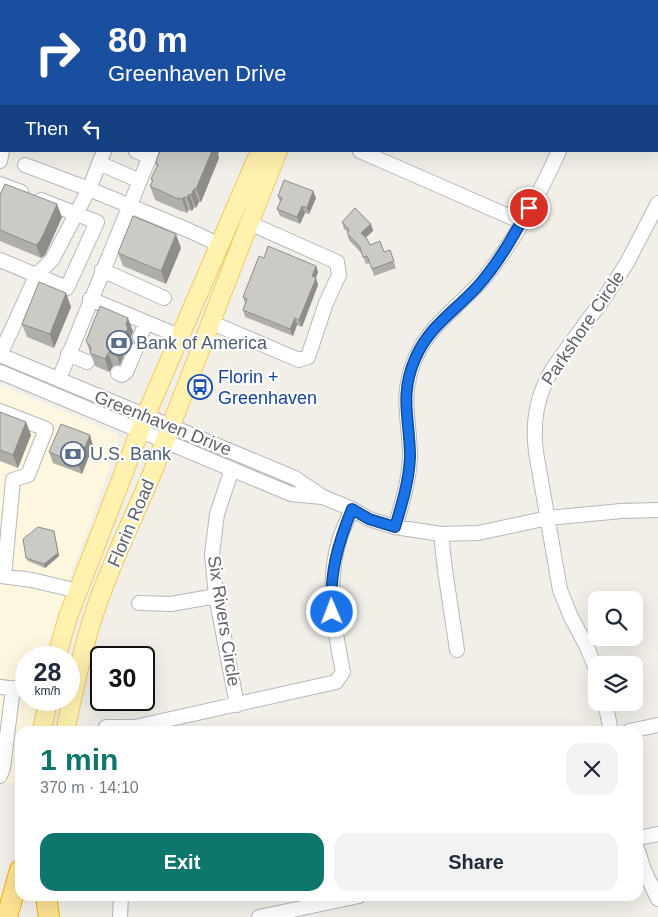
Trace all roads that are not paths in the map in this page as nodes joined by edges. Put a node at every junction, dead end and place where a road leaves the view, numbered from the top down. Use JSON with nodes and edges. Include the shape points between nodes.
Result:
{"nodes":[{"id":1,"x":260,"y":152,"type":"edge"},
{"id":2,"x":278,"y":152,"type":"edge"},
{"id":3,"x":362,"y":152,"type":"edge"},
{"id":4,"x":558,"y":152,"type":"edge"},
{"id":5,"x":151,"y":154,"type":"edge"},
{"id":6,"x":102,"y":157,"type":"edge"},
{"id":7,"x":25,"y":165,"type":"dead end"},
{"id":8,"x":140,"y":181,"type":"junction"},
{"id":9,"x":0,"y":184,"type":"edge"},
{"id":10,"x":89,"y":189,"type":"junction"},
{"id":11,"x":658,"y":203,"type":"edge"},
{"id":12,"x":129,"y":205,"type":"junction"},
{"id":13,"x":76,"y":214,"type":"junction"},
{"id":14,"x":522,"y":222,"type":"junction"},
{"id":15,"x":248,"y":223,"type":"junction"},
{"id":16,"x":220,"y":245,"type":"junction"},
{"id":17,"x":0,"y":260,"type":"edge"},
{"id":18,"x":102,"y":270,"type":"junction"},
{"id":19,"x":37,"y":274,"type":"junction"},
{"id":20,"x":164,"y":298,"type":"dead end"},
{"id":21,"x":90,"y":299,"type":"junction"},
{"id":22,"x":146,"y":322,"type":"junction"},
{"id":23,"x":210,"y":322,"type":"junction"},
{"id":24,"x":179,"y":336,"type":"junction"},
{"id":25,"x":140,"y":337,"type":"dead end"},
{"id":26,"x":134,"y":351,"type":"dead end"},
{"id":27,"x":68,"y":354,"type":"junction"},
{"id":28,"x":0,"y":355,"type":"edge"},
{"id":29,"x":0,"y":360,"type":"edge"},
{"id":30,"x":19,"y":362,"type":"junction"},
{"id":31,"x":87,"y":362,"type":"dead end"},
{"id":32,"x":0,"y":372,"type":"edge"},
{"id":33,"x":118,"y":373,"type":"dead end"},
{"id":34,"x":59,"y":379,"type":"junction"},
{"id":35,"x":0,"y":411,"type":"edge"},
{"id":36,"x":143,"y":423,"type":"junction"},
{"id":37,"x":168,"y":433,"type":"junction"},
{"id":38,"x":232,"y":469,"type":"junction"},
{"id":39,"x":323,"y":497,"type":"junction"},
{"id":40,"x":352,"y":509,"type":"junction"},
{"id":41,"x":658,"y":510,"type":"edge"},
{"id":42,"x":548,"y":518,"type":"junction"},
{"id":43,"x":395,"y":527,"type":"junction"},
{"id":44,"x":441,"y":534,"type":"junction"},
{"id":45,"x":2,"y":576,"type":"edge"},
{"id":46,"x":78,"y":591,"type":"junction"},
{"id":47,"x":216,"y":596,"type":"junction"},
{"id":48,"x":139,"y":603,"type":"dead end"},
{"id":49,"x":60,"y":646,"type":"edge"},
{"id":50,"x":457,"y":650,"type":"dead end"},
{"id":51,"x":591,"y":656,"type":"edge"},
{"id":52,"x":13,"y":688,"type":"edge"},
{"id":53,"x":237,"y":705,"type":"junction"},
{"id":54,"x":46,"y":711,"type":"edge"},
{"id":55,"x":607,"y":711,"type":"edge"},
{"id":56,"x":658,"y":725,"type":"edge"},
{"id":57,"x":43,"y":726,"type":"edge"},
{"id":58,"x":66,"y":726,"type":"edge"},
{"id":59,"x":139,"y":726,"type":"edge"},
{"id":60,"x":610,"y":726,"type":"edge"},
{"id":61,"x":643,"y":728,"type":"edge"},
{"id":62,"x":0,"y":776,"type":"edge"},
{"id":63,"x":658,"y":834,"type":"edge"},
{"id":64,"x":643,"y":837,"type":"edge"},
{"id":65,"x":643,"y":867,"type":"edge"},
{"id":66,"x":15,"y":888,"type":"edge"},
{"id":67,"x":658,"y":899,"type":"edge"},
{"id":68,"x":18,"y":901,"type":"edge"},
{"id":69,"x":44,"y":901,"type":"edge"},
{"id":70,"x":46,"y":901,"type":"edge"},
{"id":71,"x":121,"y":901,"type":"edge"},
{"id":72,"x":335,"y":901,"type":"edge"},
{"id":73,"x":7,"y":917,"type":"edge"},
{"id":74,"x":16,"y":917,"type":"edge"},
{"id":75,"x":42,"y":917,"type":"edge"},
{"id":76,"x":49,"y":917,"type":"edge"},
{"id":77,"x":120,"y":917,"type":"edge"},
{"id":78,"x":259,"y":917,"type":"edge"}],
"edges":[{"from":1,"to":16,"type":"main road","name":"Florin Road"},
{"from":2,"to":15,"type":"main road","name":"Florin Road"},
{"from":3,"to":14,"type":"street"},
{"from":4,"to":14,"type":"street"},
{"from":5,"to":8,"type":"street"},
{"from":6,"to":8,"type":"street"},
{"from":6,"to":10,"type":"street"},
{"from":7,"to":10,"type":"street"},
{"from":8,"to":12,"type":"street"},
{"from":9,"to":13,"type":"street"},
{"from":10,"to":12,"type":"street"},
{"from":10,"to":13,"type":"street"},
{"from":11,"to":42,"type":"street","name":"Parkshore Circle","via":[[628,261],[553,368],[540,394],[534,438]]},
{"from":12,"to":16,"type":"street"},
{"from":12,"to":18,"type":"street"},
{"from":13,"to":19,"type":"street","via":[[52,260]]},
{"from":13,"to":19,"type":"street","via":[[96,222],[66,288]]},
{"from":14,"to":43,"type":"street","via":[[488,274],[435,326],[415,358],[408,378],[406,400],[409,471]]},
{"from":15,"to":23,"type":"main road","name":"Florin Road"},
{"from":15,"to":23,"type":"street","via":[[337,262],[339,275],[308,357],[298,360]]},
{"from":16,"to":24,"type":"main road","name":"Florin Road"},
{"from":17,"to":19,"type":"street"},
{"from":18,"to":20,"type":"street"},
{"from":18,"to":21,"type":"street"},
{"from":19,"to":28,"type":"street"},
{"from":21,"to":22,"type":"street"},
{"from":21,"to":27,"type":"street"},
{"from":22,"to":24,"type":"street"},
{"from":22,"to":25,"type":"street"},
{"from":23,"to":37,"type":"main road","name":"Florin Road"},
{"from":24,"to":36,"type":"main road","name":"Florin Road"},
{"from":26,"to":33,"type":"street","via":[[126,372]]},
{"from":27,"to":31,"type":"street"},
{"from":27,"to":34,"type":"street"},
{"from":28,"to":30,"type":"street","name":"Greenhaven Drive"},
{"from":29,"to":30,"type":"street"},
{"from":30,"to":34,"type":"street","name":"Greenhaven Drive"},
{"from":32,"to":36,"type":"street","name":"Greenhaven Drive"},
{"from":34,"to":36,"type":"street","name":"Greenhaven Drive"},
{"from":35,"to":45,"type":"street","via":[[46,429],[28,475],[13,480]]},
{"from":36,"to":37,"type":"street","name":"Greenhaven Drive"},
{"from":36,"to":46,"type":"main road","name":"Florin Road"},
{"from":37,"to":38,"type":"street","name":"Greenhaven Drive"},
{"from":37,"to":39,"type":"street","name":"Greenhaven Drive","via":[[295,478]]},
{"from":37,"to":58,"type":"main road","name":"Florin Road","via":[[94,613]]},
{"from":38,"to":39,"type":"street","name":"Greenhaven Drive","via":[[291,494]]},
{"from":38,"to":47,"type":"street","name":"Six Rivers Circle","via":[[213,532]]},
{"from":39,"to":40,"type":"street","name":"Greenhaven Drive"},
{"from":40,"to":43,"type":"street","name":"Greenhaven Drive","via":[[369,519]]},
{"from":40,"to":53,"type":"street","name":"Six Rivers Circle","via":[[339,541],[332,581],[333,622],[344,672],[336,682]]},
{"from":41,"to":42,"type":"street","name":"Greenhaven Drive","via":[[621,510]]},
{"from":42,"to":44,"type":"street","name":"Greenhaven Drive","via":[[478,533]]},
{"from":42,"to":51,"type":"street","name":"Parkshore Circle","via":[[560,590]]},
{"from":43,"to":44,"type":"street","name":"Greenhaven Drive"},
{"from":44,"to":50,"type":"street"},
{"from":45,"to":46,"type":"street"},
{"from":46,"to":49,"type":"main road","name":"Florin Road"},
{"from":47,"to":48,"type":"street","via":[[171,604]]},
{"from":47,"to":53,"type":"street","name":"Six Rivers Circle"},
{"from":52,"to":62,"type":"street"},
{"from":53,"to":59,"type":"street"},
{"from":54,"to":57,"type":"main road"},
{"from":55,"to":60,"type":"street"},
{"from":56,"to":61,"type":"street"},
{"from":63,"to":64,"type":"street"},
{"from":65,"to":67,"type":"street"},
{"from":66,"to":73,"type":"highway"},
{"from":68,"to":74,"type":"main road"},
{"from":69,"to":75,"type":"main road"},
{"from":70,"to":76,"type":"highway"},
{"from":71,"to":77,"type":"street"},
{"from":72,"to":78,"type":"street"}]}
